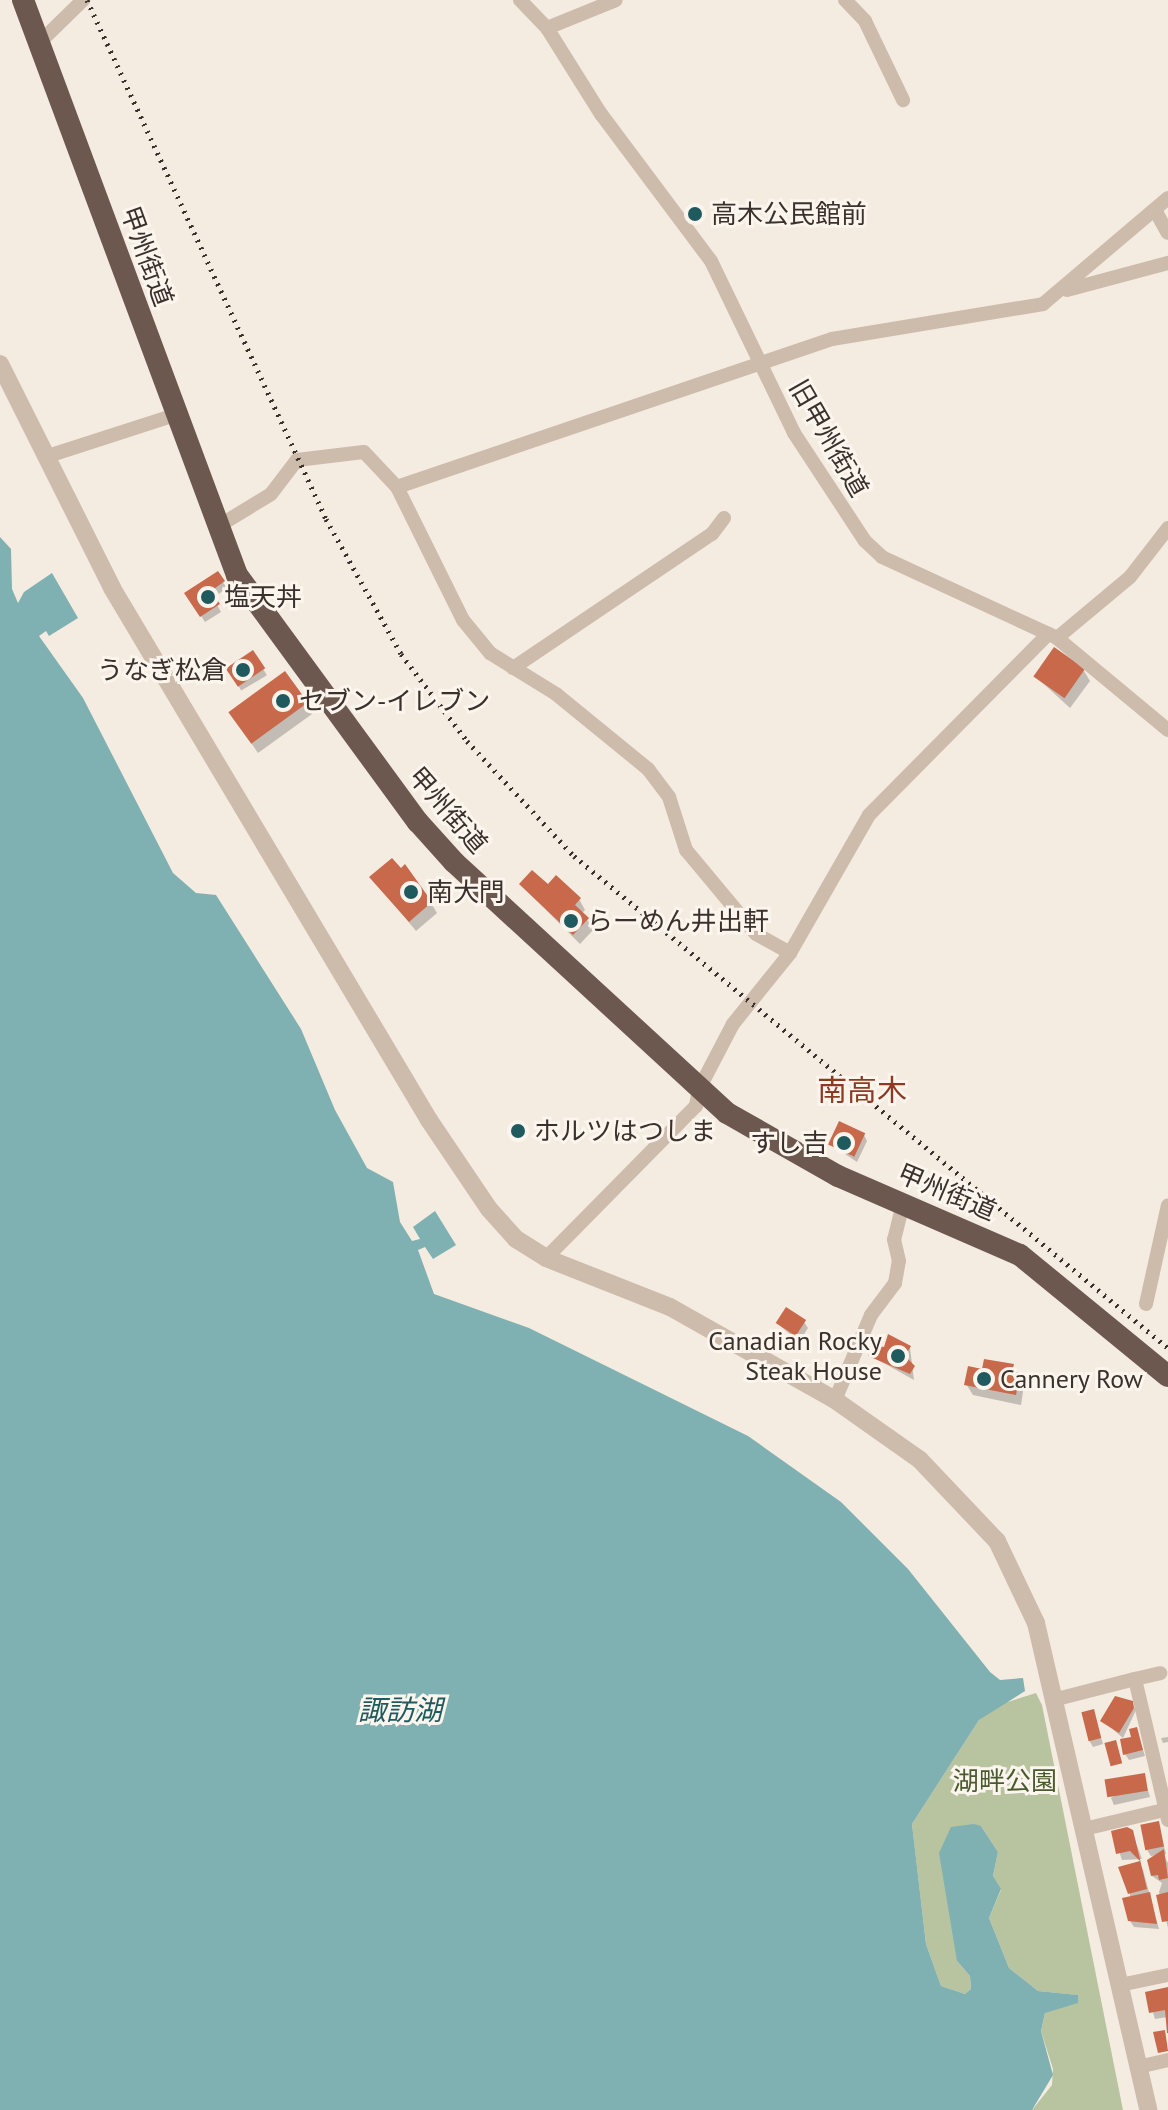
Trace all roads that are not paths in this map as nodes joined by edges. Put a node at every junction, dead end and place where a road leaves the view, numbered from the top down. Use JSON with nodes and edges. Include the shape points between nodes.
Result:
{"nodes":[{"id":1,"x":23,"y":0,"type":"edge"},
{"id":2,"x":83,"y":0,"type":"edge"},
{"id":3,"x":520,"y":0,"type":"edge"},
{"id":4,"x":616,"y":0,"type":"edge"},
{"id":5,"x":845,"y":0,"type":"edge"},
{"id":6,"x":547,"y":28,"type":"junction"},
{"id":7,"x":39,"y":43,"type":"junction"},
{"id":8,"x":903,"y":100,"type":"dead end"},
{"id":9,"x":1168,"y":198,"type":"edge"},
{"id":10,"x":1155,"y":210,"type":"junction"},
{"id":11,"x":1168,"y":233,"type":"edge"},
{"id":12,"x":1168,"y":263,"type":"edge"},
{"id":13,"x":1062,"y":291,"type":"junction"},
{"id":14,"x":761,"y":363,"type":"junction"},
{"id":15,"x":0,"y":364,"type":"edge"},
{"id":16,"x":175,"y":415,"type":"junction"},
{"id":17,"x":45,"y":457,"type":"junction"},
{"id":18,"x":397,"y":487,"type":"junction"},
{"id":19,"x":724,"y":518,"type":"dead end"},
{"id":20,"x":217,"y":527,"type":"junction"},
{"id":21,"x":1168,"y":528,"type":"edge"},
{"id":22,"x":1053,"y":636,"type":"junction"},
{"id":23,"x":513,"y":668,"type":"junction"},
{"id":24,"x":1168,"y":730,"type":"edge"},
{"id":25,"x":790,"y":953,"type":"junction"},
{"id":26,"x":699,"y":1089,"type":"junction"},
{"id":27,"x":903,"y":1205,"type":"junction"},
{"id":28,"x":1168,"y":1205,"type":"edge"},
{"id":29,"x":546,"y":1258,"type":"junction"},
{"id":30,"x":1146,"y":1304,"type":"dead end"},
{"id":31,"x":1168,"y":1376,"type":"edge"},
{"id":32,"x":835,"y":1400,"type":"junction"},
{"id":33,"x":1160,"y":1673,"type":"dead end"},
{"id":34,"x":1135,"y":1679,"type":"junction"},
{"id":35,"x":1053,"y":1700,"type":"junction"},
{"id":36,"x":1167,"y":1813,"type":"edge"},
{"id":37,"x":1084,"y":1829,"type":"junction"},
{"id":38,"x":1168,"y":1975,"type":"edge"},
{"id":39,"x":1120,"y":1985,"type":"junction"},
{"id":40,"x":1168,"y":2060,"type":"edge"},
{"id":41,"x":1138,"y":2067,"type":"junction"},
{"id":42,"x":1148,"y":2110,"type":"edge"}],
"edges":[{"from":1,"to":7,"type":"highway","name":"甲州街道"},
{"from":2,"to":7,"type":"street"},
{"from":3,"to":6,"type":"street","name":"旧甲州街道"},
{"from":4,"to":6,"type":"street"},
{"from":5,"to":8,"type":"street","via":[[865,21]]},
{"from":6,"to":14,"type":"street","name":"旧甲州街道","via":[[711,261]]},
{"from":7,"to":16,"type":"highway","name":"甲州街道"},
{"from":9,"to":10,"type":"street"},
{"from":10,"to":11,"type":"street"},
{"from":10,"to":13,"type":"street"},
{"from":12,"to":13,"type":"street"},
{"from":13,"to":14,"type":"street","via":[[1043,304],[1011,312],[832,339]]},
{"from":14,"to":18,"type":"street"},
{"from":14,"to":22,"type":"street","name":"旧甲州街道","via":[[794,433],[865,541],[882,557]]},
{"from":15,"to":17,"type":"street"},
{"from":16,"to":17,"type":"street"},
{"from":16,"to":20,"type":"highway","name":"甲州街道"},
{"from":17,"to":29,"type":"street","via":[[112,588],[429,1120],[489,1209],[516,1239]]},
{"from":18,"to":20,"type":"street","via":[[364,452],[297,460],[271,494]]},
{"from":18,"to":23,"type":"street","via":[[463,620],[490,653]]},
{"from":19,"to":23,"type":"street","via":[[712,534]]},
{"from":20,"to":26,"type":"highway","name":"甲州街道","via":[[254,604],[418,822],[454,862]]},
{"from":21,"to":22,"type":"street","via":[[1130,577]]},
{"from":22,"to":24,"type":"street","name":"旧甲州街道"},
{"from":22,"to":25,"type":"street","via":[[869,815]]},
{"from":23,"to":25,"type":"street","via":[[605,730],[648,769],[669,797],[686,850],[756,934]]},
{"from":25,"to":26,"type":"street","via":[[733,1024]]},
{"from":26,"to":27,"type":"highway","name":"甲州街道","via":[[765,1139]]},
{"from":26,"to":29,"type":"street","via":[[696,1106],[680,1126]]},
{"from":27,"to":31,"type":"highway","name":"甲州街道","via":[[1020,1255]]},
{"from":27,"to":32,"type":"street","via":[[894,1240],[899,1261],[895,1283],[871,1315]]},
{"from":28,"to":30,"type":"street"},
{"from":29,"to":32,"type":"street","via":[[670,1307]]},
{"from":32,"to":35,"type":"street","via":[[920,1460],[997,1541],[1036,1623]]},
{"from":33,"to":34,"type":"street"},
{"from":34,"to":35,"type":"street"},
{"from":34,"to":36,"type":"street"},
{"from":35,"to":37,"type":"street"},
{"from":36,"to":37,"type":"street"},
{"from":37,"to":39,"type":"street"},
{"from":38,"to":39,"type":"street"},
{"from":39,"to":41,"type":"street"},
{"from":40,"to":41,"type":"street"},
{"from":41,"to":42,"type":"street"}]}
